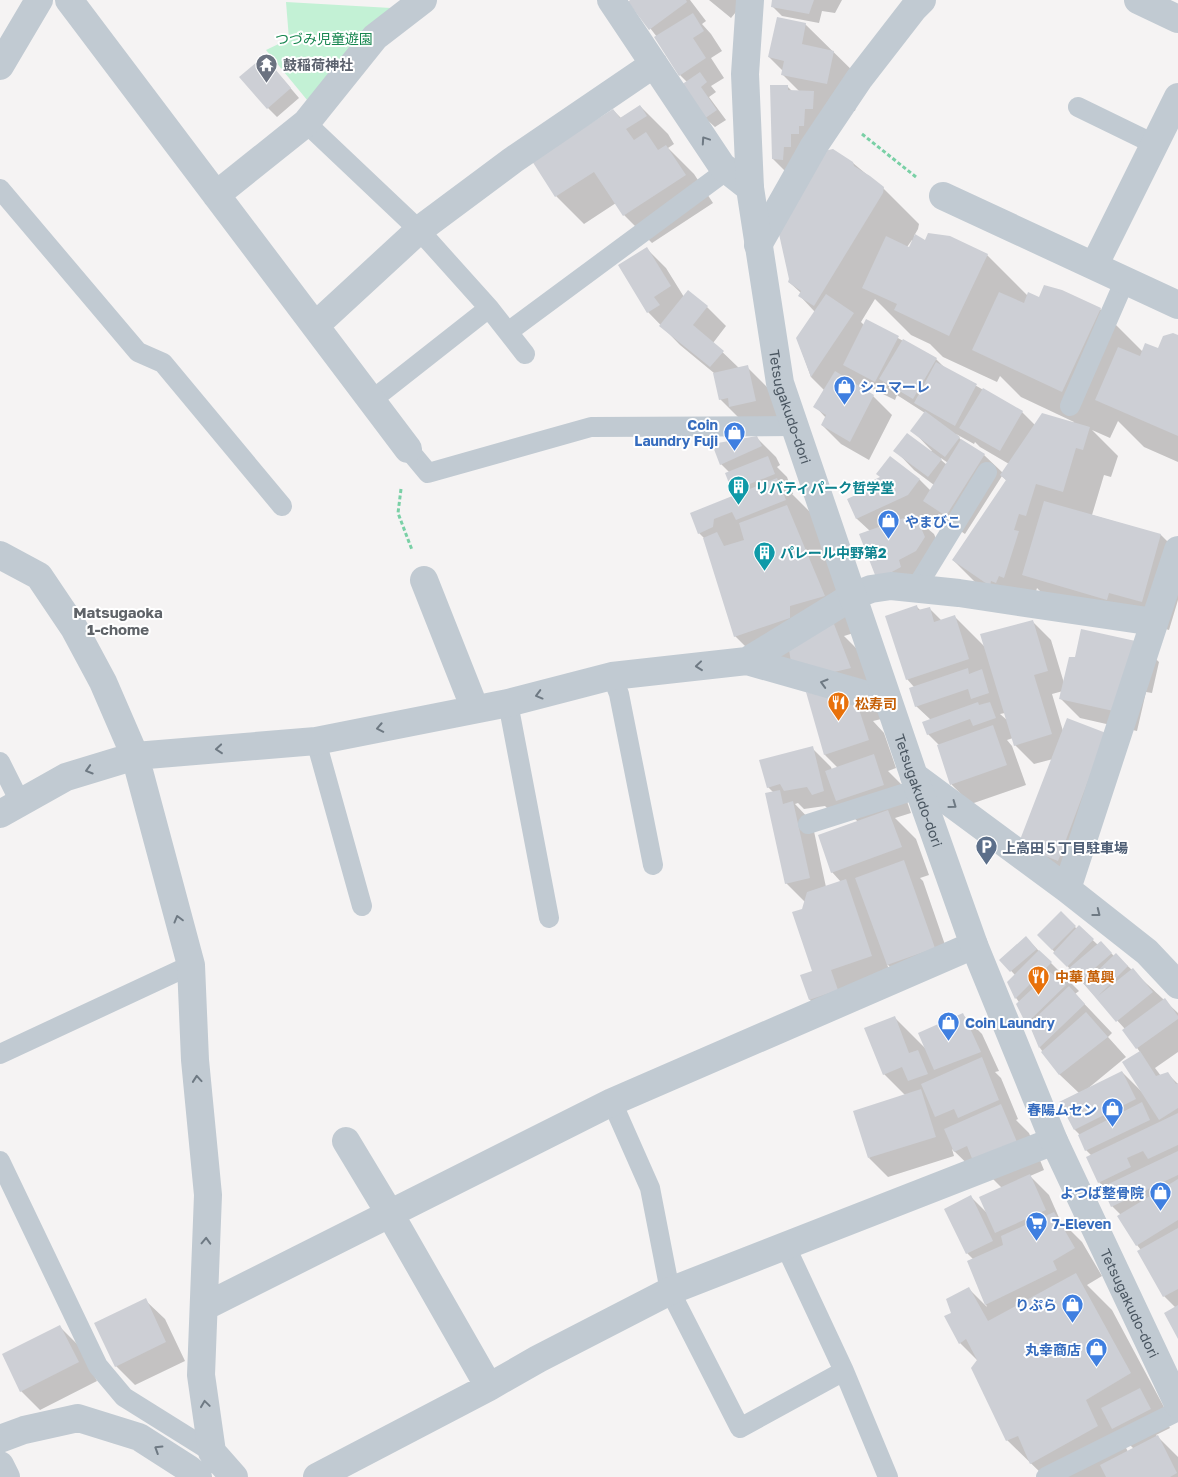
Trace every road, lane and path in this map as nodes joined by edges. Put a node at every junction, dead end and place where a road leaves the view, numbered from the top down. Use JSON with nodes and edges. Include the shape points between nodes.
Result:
{"nodes":[{"id":1,"x":39,"y":0,"type":"edge"},
{"id":2,"x":69,"y":0,"type":"edge"},
{"id":3,"x":423,"y":0,"type":"edge"},
{"id":4,"x":611,"y":0,"type":"edge"},
{"id":5,"x":750,"y":0,"type":"edge"},
{"id":6,"x":922,"y":0,"type":"edge"},
{"id":7,"x":1138,"y":0,"type":"edge"},
{"id":8,"x":1178,"y":19,"type":"edge"},
{"id":9,"x":654,"y":64,"type":"junction"},
{"id":10,"x":0,"y":66,"type":"edge"},
{"id":11,"x":1178,"y":97,"type":"edge"},
{"id":12,"x":1078,"y":107,"type":"dead end"},
{"id":13,"x":306,"y":123,"type":"junction"},
{"id":14,"x":866,"y":137,"type":"dead end"},
{"id":15,"x":1154,"y":144,"type":"junction"},
{"id":16,"x":727,"y":170,"type":"junction"},
{"id":17,"x":750,"y":188,"type":"junction"},
{"id":18,"x":0,"y":189,"type":"edge"},
{"id":19,"x":216,"y":195,"type":"junction"},
{"id":20,"x":943,"y":196,"type":"joint"},
{"id":21,"x":419,"y":230,"type":"junction"},
{"id":22,"x":758,"y":245,"type":"junction"},
{"id":23,"x":1094,"y":266,"type":"junction"},
{"id":24,"x":1125,"y":280,"type":"junction"},
{"id":25,"x":1178,"y":305,"type":"edge"},
{"id":26,"x":489,"y":308,"type":"junction"},
{"id":27,"x":316,"y":325,"type":"junction"},
{"id":28,"x":508,"y":332,"type":"junction"},
{"id":29,"x":525,"y":354,"type":"dead end"},
{"id":30,"x":372,"y":400,"type":"junction"},
{"id":31,"x":1070,"y":406,"type":"dead end"},
{"id":32,"x":795,"y":426,"type":"junction"},
{"id":33,"x":408,"y":449,"type":"junction"},
{"id":34,"x":987,"y":472,"type":"dead end"},
{"id":35,"x":282,"y":506,"type":"dead end"},
{"id":36,"x":1178,"y":550,"type":"edge"},
{"id":37,"x":0,"y":555,"type":"edge"},
{"id":38,"x":424,"y":580,"type":"joint"},
{"id":39,"x":916,"y":588,"type":"junction"},
{"id":40,"x":853,"y":596,"type":"junction"},
{"id":41,"x":1154,"y":622,"type":"junction"},
{"id":42,"x":747,"y":660,"type":"junction"},
{"id":43,"x":612,"y":676,"type":"junction"},
{"id":44,"x":888,"y":701,"type":"junction"},
{"id":45,"x":508,"y":702,"type":"junction"},
{"id":46,"x":476,"y":709,"type":"junction"},
{"id":47,"x":316,"y":741,"type":"junction"},
{"id":48,"x":135,"y":756,"type":"junction"},
{"id":49,"x":0,"y":762,"type":"edge"},
{"id":50,"x":916,"y":782,"type":"junction"},
{"id":51,"x":10,"y":808,"type":"edge"},
{"id":52,"x":808,"y":824,"type":"dead end"},
{"id":53,"x":653,"y":865,"type":"dead end"},
{"id":54,"x":1067,"y":889,"type":"junction"},
{"id":55,"x":362,"y":906,"type":"dead end"},
{"id":56,"x":549,"y":918,"type":"dead end"},
{"id":57,"x":974,"y":945,"type":"junction"},
{"id":58,"x":190,"y":965,"type":"junction"},
{"id":59,"x":1178,"y":985,"type":"edge"},
{"id":60,"x":0,"y":1054,"type":"edge"},
{"id":61,"x":612,"y":1102,"type":"junction"},
{"id":62,"x":346,"y":1141,"type":"dead end"},
{"id":63,"x":1054,"y":1141,"type":"junction"},
{"id":64,"x":0,"y":1161,"type":"edge"},
{"id":65,"x":390,"y":1214,"type":"junction"},
{"id":66,"x":786,"y":1247,"type":"junction"},
{"id":67,"x":670,"y":1291,"type":"junction"},
{"id":68,"x":204,"y":1307,"type":"junction"},
{"id":69,"x":844,"y":1372,"type":"junction"},
{"id":70,"x":489,"y":1387,"type":"junction"},
{"id":71,"x":1178,"y":1404,"type":"edge"},
{"id":72,"x":1178,"y":1411,"type":"edge"},
{"id":73,"x":0,"y":1439,"type":"edge"},
{"id":74,"x":212,"y":1452,"type":"junction"},
{"id":75,"x":0,"y":1465,"type":"edge"},
{"id":76,"x":6,"y":1477,"type":"edge"},
{"id":77,"x":198,"y":1477,"type":"edge"},
{"id":78,"x":234,"y":1477,"type":"edge"},
{"id":79,"x":317,"y":1477,"type":"edge"},
{"id":80,"x":888,"y":1477,"type":"edge"},
{"id":81,"x":1046,"y":1477,"type":"edge"}],
"edges":[{"from":1,"to":10,"type":"street"},
{"from":2,"to":19,"type":"street"},
{"from":3,"to":13,"type":"street","via":[[375,37]]},
{"from":4,"to":9,"type":"street"},
{"from":5,"to":17,"type":"street","name":"Tetsugakudo-dori","via":[[745,74]]},
{"from":6,"to":22,"type":"street","via":[[859,79],[814,146]]},
{"from":7,"to":8,"type":"street"},
{"from":16,"to":9,"type":"street","one_way":true},
{"from":9,"to":21,"type":"street","via":[[513,160]]},
{"from":11,"to":15,"type":"street"},
{"from":12,"to":15,"type":"lane"},
{"from":13,"to":19,"type":"street"},
{"from":13,"to":21,"type":"lane"},
{"from":14,"to":20,"type":"path"},
{"from":15,"to":23,"type":"street"},
{"from":16,"to":17,"type":"street"},
{"from":16,"to":28,"type":"lane"},
{"from":17,"to":22,"type":"street","name":"Tetsugakudo-dori"},
{"from":18,"to":35,"type":"lane","via":[[138,352],[163,363]]},
{"from":19,"to":27,"type":"street"},
{"from":20,"to":23,"type":"street"},
{"from":21,"to":26,"type":"lane"},
{"from":21,"to":27,"type":"street"},
{"from":22,"to":32,"type":"street","name":"Tetsugakudo-dori","via":[[780,383]]},
{"from":23,"to":24,"type":"street"},
{"from":24,"to":25,"type":"street"},
{"from":24,"to":31,"type":"lane"},
{"from":26,"to":28,"type":"lane"},
{"from":26,"to":30,"type":"lane"},
{"from":27,"to":30,"type":"street"},
{"from":28,"to":29,"type":"lane"},
{"from":30,"to":33,"type":"street"},
{"from":32,"to":33,"type":"lane","via":[[591,427],[428,473]]},
{"from":32,"to":40,"type":"street","name":"Tetsugakudo-dori"},
{"from":33,"to":38,"type":"path","via":[[398,512]]},
{"from":34,"to":39,"type":"lane"},
{"from":36,"to":41,"type":"street"},
{"from":37,"to":48,"type":"street","via":[[39,576],[74,628],[103,682]]},
{"from":38,"to":46,"type":"street"},
{"from":39,"to":40,"type":"street","via":[[891,586]]},
{"from":39,"to":41,"type":"street"},
{"from":40,"to":42,"type":"street"},
{"from":40,"to":44,"type":"street","name":"Tetsugakudo-dori"},
{"from":41,"to":54,"type":"street"},
{"from":42,"to":43,"type":"street","one_way":true},
{"from":44,"to":42,"type":"street","one_way":true},
{"from":43,"to":45,"type":"street","one_way":true},
{"from":43,"to":53,"type":"lane","via":[[619,694]]},
{"from":44,"to":50,"type":"street","name":"Tetsugakudo-dori"},
{"from":45,"to":46,"type":"street"},
{"from":45,"to":56,"type":"lane"},
{"from":46,"to":47,"type":"street","one_way":true},
{"from":47,"to":48,"type":"street","one_way":true},
{"from":47,"to":55,"type":"lane"},
{"from":48,"to":51,"type":"street","one_way":true,"via":[[66,777]]},
{"from":58,"to":48,"type":"street","one_way":true},
{"from":49,"to":51,"type":"lane"},
{"from":50,"to":52,"type":"lane"},
{"from":50,"to":54,"type":"street","one_way":true},
{"from":50,"to":57,"type":"street","name":"Tetsugakudo-dori"},
{"from":54,"to":59,"type":"street","one_way":true,"via":[[1147,952]]},
{"from":57,"to":61,"type":"street"},
{"from":57,"to":63,"type":"street","name":"Tetsugakudo-dori"},
{"from":58,"to":60,"type":"lane"},
{"from":68,"to":58,"type":"street","one_way":true,"via":[[208,1195]]},
{"from":61,"to":65,"type":"street"},
{"from":61,"to":67,"type":"lane","via":[[650,1188]]},
{"from":62,"to":65,"type":"street"},
{"from":63,"to":66,"type":"street"},
{"from":63,"to":71,"type":"street","name":"Tetsugakudo-dori"},
{"from":64,"to":74,"type":"lane","via":[[98,1366],[124,1398]]},
{"from":65,"to":68,"type":"street"},
{"from":65,"to":70,"type":"street"},
{"from":66,"to":67,"type":"street"},
{"from":66,"to":69,"type":"lane"},
{"from":67,"to":69,"type":"lane","via":[[740,1428]]},
{"from":67,"to":70,"type":"street"},
{"from":74,"to":68,"type":"street","one_way":true,"via":[[201,1375]]},
{"from":69,"to":80,"type":"lane"},
{"from":70,"to":79,"type":"street"},
{"from":72,"to":81,"type":"lane"},
{"from":77,"to":73,"type":"street","one_way":true,"via":[[139,1437],[78,1418]]},
{"from":74,"to":78,"type":"street"},
{"from":75,"to":76,"type":"street"}]}
